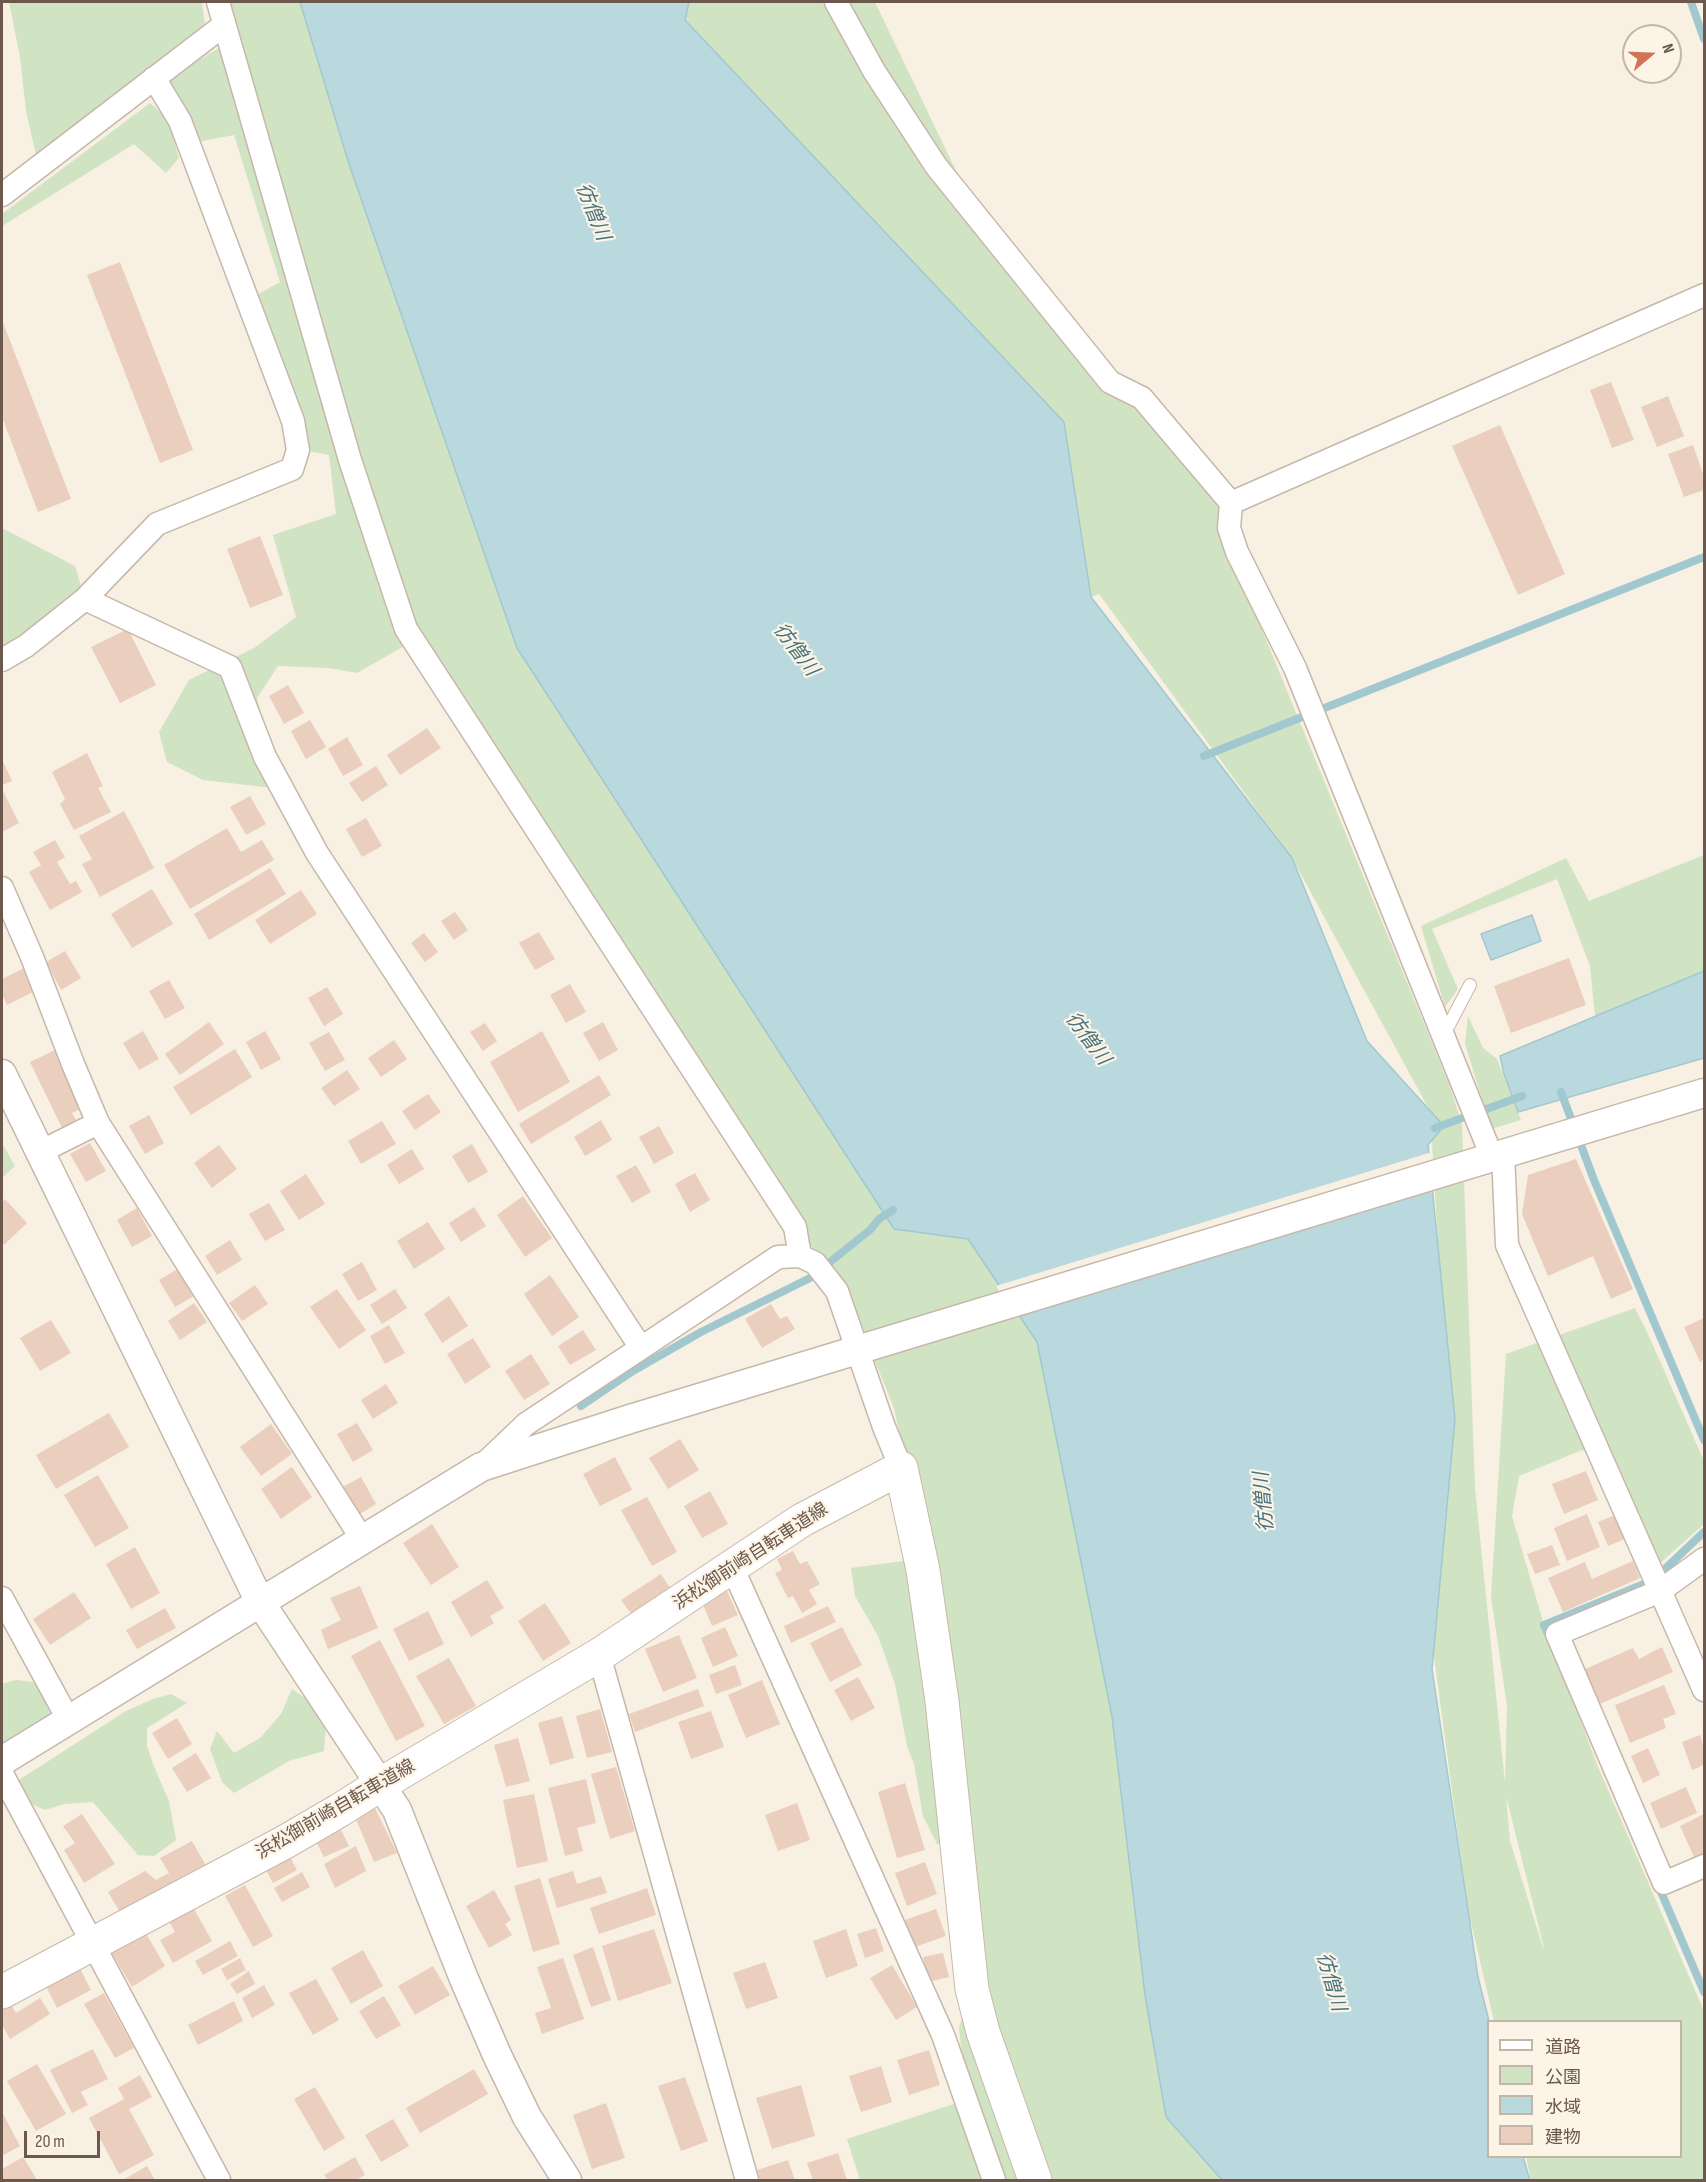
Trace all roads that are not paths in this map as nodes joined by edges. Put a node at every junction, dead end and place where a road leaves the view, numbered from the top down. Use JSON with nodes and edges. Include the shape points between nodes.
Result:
{"nodes":[{"id":1,"x":218,"y":2,"type":"edge"},
{"id":2,"x":836,"y":2,"type":"edge"},
{"id":3,"x":224,"y":25,"type":"junction"},
{"id":4,"x":154,"y":78,"type":"junction"},
{"id":5,"x":2,"y":195,"type":"edge"},
{"id":6,"x":1704,"y":295,"type":"edge"},
{"id":7,"x":1231,"y":503,"type":"junction"},
{"id":8,"x":85,"y":599,"type":"junction"},
{"id":9,"x":2,"y":660,"type":"edge"},
{"id":10,"x":2,"y":888,"type":"edge"},
{"id":11,"x":1470,"y":985,"type":"dead end"},
{"id":12,"x":1440,"y":1029,"type":"junction"},
{"id":13,"x":2,"y":1075,"type":"edge"},
{"id":14,"x":1704,"y":1094,"type":"edge"},
{"id":15,"x":98,"y":1123,"type":"junction"},
{"id":16,"x":40,"y":1152,"type":"junction"},
{"id":17,"x":1489,"y":1157,"type":"junction"},
{"id":18,"x":800,"y":1256,"type":"junction"},
{"id":19,"x":641,"y":1348,"type":"junction"},
{"id":20,"x":866,"y":1348,"type":"junction"},
{"id":21,"x":481,"y":1467,"type":"junction"},
{"id":22,"x":901,"y":1467,"type":"junction"},
{"id":23,"x":362,"y":1539,"type":"junction"},
{"id":24,"x":1704,"y":1559,"type":"edge"},
{"id":25,"x":732,"y":1567,"type":"junction"},
{"id":26,"x":1660,"y":1591,"type":"junction"},
{"id":27,"x":2,"y":1598,"type":"edge"},
{"id":28,"x":260,"y":1602,"type":"junction"},
{"id":29,"x":599,"y":1655,"type":"junction"},
{"id":30,"x":1704,"y":1690,"type":"edge"},
{"id":31,"x":68,"y":1719,"type":"junction"},
{"id":32,"x":2,"y":1761,"type":"edge"},
{"id":33,"x":2,"y":1774,"type":"edge"},
{"id":34,"x":381,"y":1784,"type":"junction"},
{"id":35,"x":1704,"y":1866,"type":"edge"},
{"id":36,"x":92,"y":1944,"type":"junction"},
{"id":37,"x":2,"y":1992,"type":"edge"},
{"id":38,"x":219,"y":2181,"type":"edge"},
{"id":39,"x":567,"y":2181,"type":"edge"},
{"id":40,"x":747,"y":2181,"type":"edge"},
{"id":41,"x":994,"y":2181,"type":"edge"},
{"id":42,"x":1035,"y":2181,"type":"edge"}],
"edges":[{"from":1,"to":3,"type":"street"},
{"from":2,"to":7,"type":"street","via":[[936,166],[1110,381],[1142,398]]},
{"from":3,"to":4,"type":"street"},
{"from":3,"to":18,"type":"street","via":[[350,460],[406,629],[795,1227]]},
{"from":4,"to":5,"type":"street"},
{"from":4,"to":8,"type":"street","via":[[180,121],[293,420],[298,450],[292,469],[157,524]]},
{"from":6,"to":7,"type":"street"},
{"from":7,"to":12,"type":"street","via":[[1229,528],[1237,552],[1295,668]]},
{"from":8,"to":9,"type":"street"},
{"from":8,"to":19,"type":"street","via":[[230,667],[265,757],[317,853]]},
{"from":10,"to":15,"type":"street"},
{"from":11,"to":12,"type":"lane","via":[[1449,1025]]},
{"from":12,"to":17,"type":"street"},
{"from":13,"to":16,"type":"street"},
{"from":14,"to":17,"type":"street"},
{"from":15,"to":16,"type":"street"},
{"from":15,"to":23,"type":"street"},
{"from":16,"to":28,"type":"street"},
{"from":17,"to":20,"type":"street"},
{"from":17,"to":26,"type":"street","via":[[1507,1245]]},
{"from":18,"to":19,"type":"street","via":[[778,1257]]},
{"from":18,"to":20,"type":"street","via":[[815,1263],[837,1291]]},
{"from":19,"to":21,"type":"street","via":[[526,1424]]},
{"from":20,"to":21,"type":"street"},
{"from":20,"to":22,"type":"street"},
{"from":21,"to":23,"type":"street"},
{"from":22,"to":25,"type":"main road","name":"浜松御前崎自転車道線","via":[[802,1520]]},
{"from":22,"to":42,"type":"main road","via":[[923,1570],[942,1701],[972,1989]]},
{"from":23,"to":28,"type":"street"},
{"from":24,"to":26,"type":"street"},
{"from":25,"to":29,"type":"main road","name":"浜松御前崎自転車道線"},
{"from":25,"to":41,"type":"street","via":[[944,2035]]},
{"from":26,"to":30,"type":"street"},
{"from":26,"to":35,"type":"street","via":[[1557,1634],[1664,1883]]},
{"from":27,"to":31,"type":"street"},
{"from":28,"to":31,"type":"street"},
{"from":28,"to":34,"type":"street"},
{"from":29,"to":34,"type":"main road","name":"浜松御前崎自転車道線"},
{"from":29,"to":40,"type":"street"},
{"from":31,"to":32,"type":"street"},
{"from":33,"to":36,"type":"street"},
{"from":34,"to":36,"type":"main road","name":"浜松御前崎自転車道線","via":[[285,1842]]},
{"from":34,"to":39,"type":"street","via":[[397,1810],[497,2055],[527,2116]]},
{"from":36,"to":37,"type":"main road","name":"浜松御前崎自転車道線"},
{"from":36,"to":38,"type":"street"}]}
